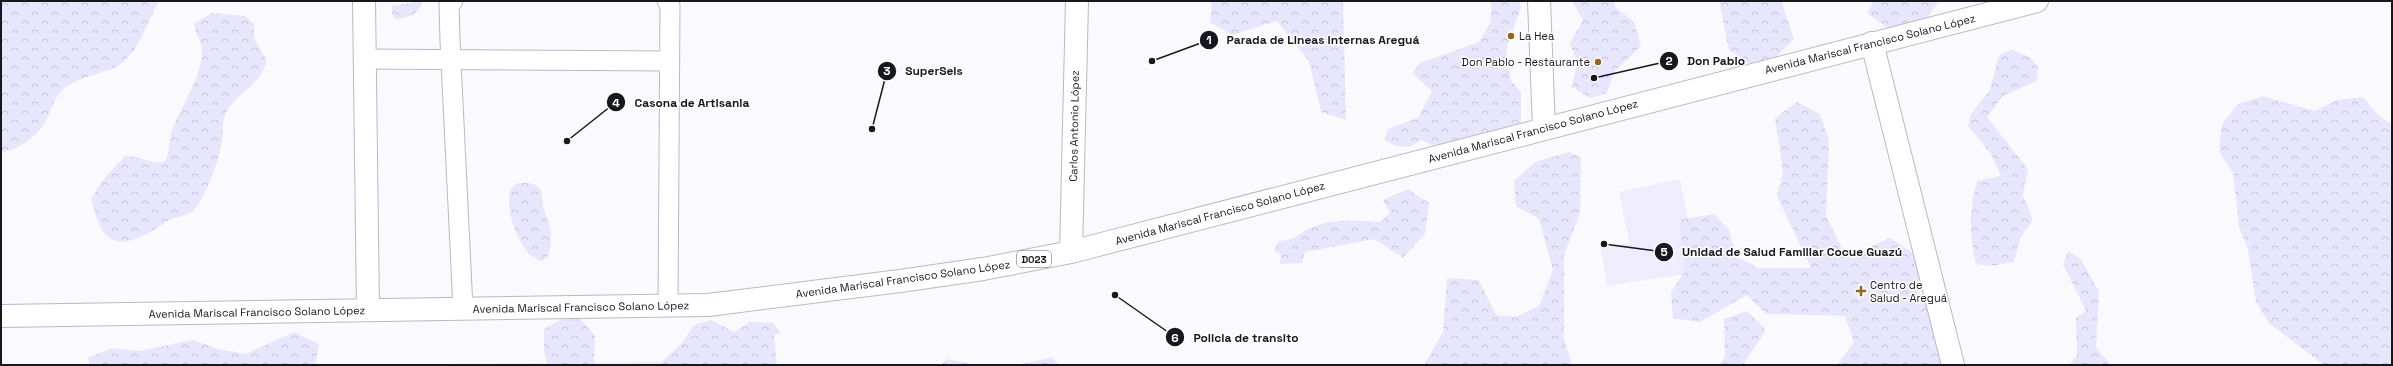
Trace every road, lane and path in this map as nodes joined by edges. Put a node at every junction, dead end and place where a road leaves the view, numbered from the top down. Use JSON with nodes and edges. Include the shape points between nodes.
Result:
{"nodes":[{"id":1,"x":364,"y":1,"type":"edge"},
{"id":2,"x":453,"y":1,"type":"edge"},
{"id":3,"x":667,"y":1,"type":"edge"},
{"id":4,"x":1077,"y":1,"type":"edge"},
{"id":5,"x":1538,"y":1,"type":"edge"},
{"id":6,"x":2037,"y":1,"type":"edge"},
{"id":7,"x":1872,"y":43,"type":"junction"},
{"id":8,"x":450,"y":59,"type":"junction"},
{"id":9,"x":365,"y":60,"type":"junction"},
{"id":10,"x":669,"y":61,"type":"junction"},
{"id":11,"x":1544,"y":128,"type":"junction"},
{"id":12,"x":1071,"y":252,"type":"junction"},
{"id":13,"x":668,"y":306,"type":"junction"},
{"id":14,"x":463,"y":309,"type":"junction"},
{"id":15,"x":368,"y":310,"type":"junction"},
{"id":16,"x":1,"y":316,"type":"edge"},
{"id":17,"x":1953,"y":365,"type":"edge"}],
"edges":[{"from":1,"to":9,"type":"main road"},
{"from":2,"to":8,"type":"lane","via":[[449,5]]},
{"from":3,"to":10,"type":"lane","via":[[670,5]]},
{"from":4,"to":12,"type":"main road","name":"Carlos Antonio López"},
{"from":5,"to":11,"type":"main road"},
{"from":6,"to":7,"type":"main road","name":"Avenida Mariscal Francisco Solano López","number":"D023"},
{"from":7,"to":11,"type":"main road","name":"Avenida Mariscal Francisco Solano López","number":"D023"},
{"from":7,"to":17,"type":"main road"},
{"from":8,"to":9,"type":"lane"},
{"from":8,"to":10,"type":"lane"},
{"from":8,"to":14,"type":"lane"},
{"from":9,"to":15,"type":"main road"},
{"from":10,"to":13,"type":"lane"},
{"from":11,"to":12,"type":"main road","name":"Avenida Mariscal Francisco Solano López","number":"D023"},
{"from":12,"to":13,"type":"main road","name":"Avenida Mariscal Francisco Solano López","number":"D023","via":[[983,269],[900,281],[708,305]]},
{"from":13,"to":14,"type":"main road","name":"Avenida Mariscal Francisco Solano López","number":"D023"},
{"from":14,"to":15,"type":"main road","name":"Avenida Mariscal Francisco Solano López","number":"D023"},
{"from":15,"to":16,"type":"main road","name":"Avenida Mariscal Francisco Solano López","number":"D023"}]}
